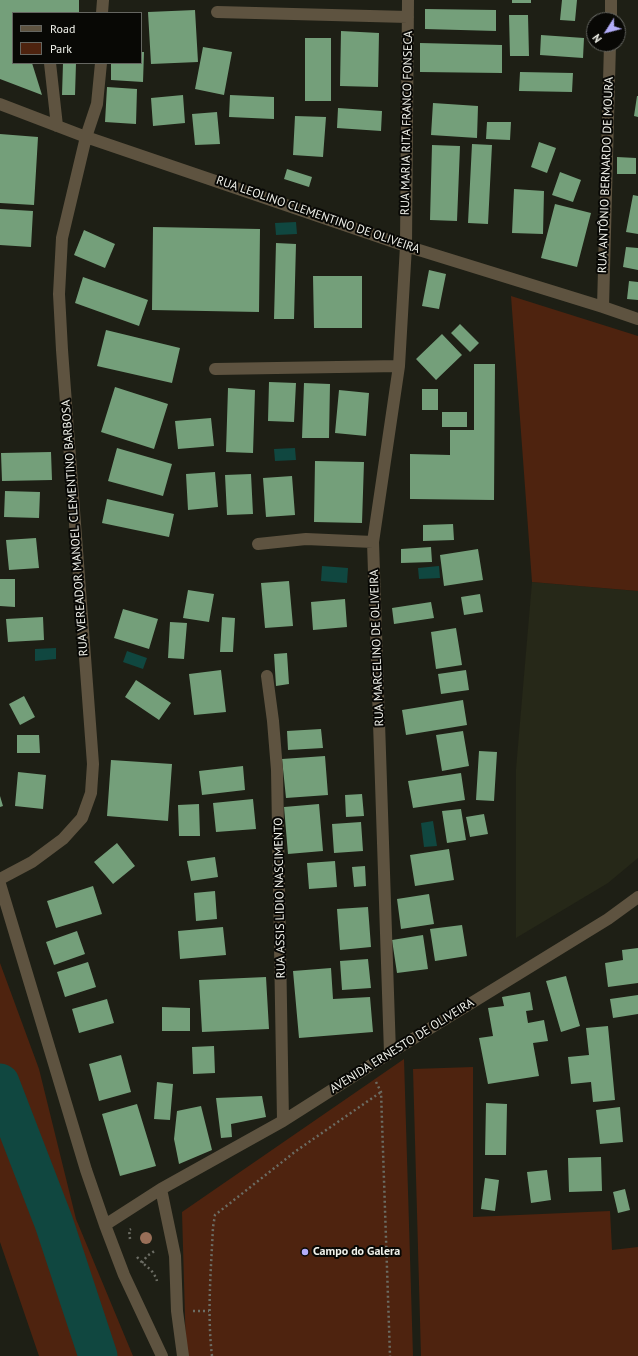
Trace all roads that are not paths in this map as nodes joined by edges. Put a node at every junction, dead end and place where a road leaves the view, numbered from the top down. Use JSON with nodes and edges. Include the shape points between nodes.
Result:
{"nodes":[{"id":1,"x":103,"y":0,"type":"edge"},
{"id":2,"x":408,"y":0,"type":"edge"},
{"id":3,"x":611,"y":0,"type":"edge"},
{"id":4,"x":102,"y":12,"type":"edge"},
{"id":5,"x":217,"y":12,"type":"dead end"},
{"id":6,"x":611,"y":12,"type":"edge"},
{"id":7,"x":408,"y":17,"type":"junction"},
{"id":8,"x":610,"y":52,"type":"edge"},
{"id":9,"x":50,"y":64,"type":"edge"},
{"id":10,"x":101,"y":64,"type":"edge"},
{"id":11,"x":0,"y":104,"type":"edge"},
{"id":12,"x":57,"y":126,"type":"junction"},
{"id":13,"x":86,"y":137,"type":"junction"},
{"id":14,"x":406,"y":246,"type":"junction"},
{"id":15,"x":603,"y":307,"type":"junction"},
{"id":16,"x":638,"y":319,"type":"edge"},
{"id":17,"x":399,"y":366,"type":"junction"},
{"id":18,"x":215,"y":369,"type":"dead end"},
{"id":19,"x":373,"y":542,"type":"junction"},
{"id":20,"x":258,"y":544,"type":"dead end"},
{"id":21,"x":267,"y":676,"type":"dead end"},
{"id":22,"x":0,"y":879,"type":"edge"},
{"id":23,"x":0,"y":884,"type":"edge"},
{"id":24,"x":638,"y":896,"type":"edge"},
{"id":25,"x":390,"y":1053,"type":"junction"},
{"id":26,"x":283,"y":1121,"type":"junction"},
{"id":27,"x":161,"y":1189,"type":"junction"},
{"id":28,"x":105,"y":1225,"type":"junction"},
{"id":29,"x":162,"y":1356,"type":"edge"},
{"id":30,"x":183,"y":1356,"type":"edge"}],
"edges":[{"from":1,"to":4,"type":"street"},
{"from":2,"to":7,"type":"street","name":"RUA MARIA RITA FRANCO FONSECA"},
{"from":3,"to":6,"type":"street"},
{"from":5,"to":7,"type":"street"},
{"from":7,"to":14,"type":"street","name":"RUA MARIA RITA FRANCO FONSECA"},
{"from":8,"to":15,"type":"street","name":"RUA ANTÔNIO BERNARDO DE MOURA"},
{"from":9,"to":12,"type":"street"},
{"from":10,"to":13,"type":"street","name":"RUA VEREADOR MANOEL CLEMENTINO BARBOSA","via":[[97,104]]},
{"from":11,"to":12,"type":"street","name":"RUA LEOLINO CLEMENTINO DE OLIVEIRA"},
{"from":12,"to":13,"type":"street","name":"RUA LEOLINO CLEMENTINO DE OLIVEIRA"},
{"from":13,"to":14,"type":"street","name":"RUA LEOLINO CLEMENTINO DE OLIVEIRA"},
{"from":13,"to":22,"type":"street","name":"RUA VEREADOR MANOEL CLEMENTINO BARBOSA","via":[[62,238],[59,294],[93,764],[91,793],[82,818],[63,839],[32,862]]},
{"from":14,"to":15,"type":"street","name":"RUA LEOLINO CLEMENTINO DE OLIVEIRA"},
{"from":14,"to":17,"type":"street","name":"RUA MARCELINO DE OLIVEIRA"},
{"from":15,"to":16,"type":"street","name":"RUA LEOLINO CLEMENTINO DE OLIVEIRA"},
{"from":17,"to":18,"type":"street"},
{"from":17,"to":19,"type":"street","name":"RUA MARCELINO DE OLIVEIRA"},
{"from":19,"to":20,"type":"street","via":[[306,539]]},
{"from":19,"to":25,"type":"street","name":"RUA MARCELINO DE OLIVEIRA"},
{"from":21,"to":26,"type":"street","name":"RUA ASSIS LIDIO NASCIMENTO","via":[[274,721],[277,770]]},
{"from":23,"to":28,"type":"street"},
{"from":24,"to":25,"type":"street","name":"AVENIDA ERNESTO DE OLIVEIRA","via":[[608,919]]},
{"from":25,"to":26,"type":"street","name":"AVENIDA ERNESTO DE OLIVEIRA"},
{"from":26,"to":27,"type":"street","name":"AVENIDA ERNESTO DE OLIVEIRA"},
{"from":27,"to":28,"type":"street","name":"AVENIDA ERNESTO DE OLIVEIRA"},
{"from":27,"to":30,"type":"street","via":[[175,1256],[177,1311]]},
{"from":28,"to":29,"type":"street","via":[[124,1275]]}]}
